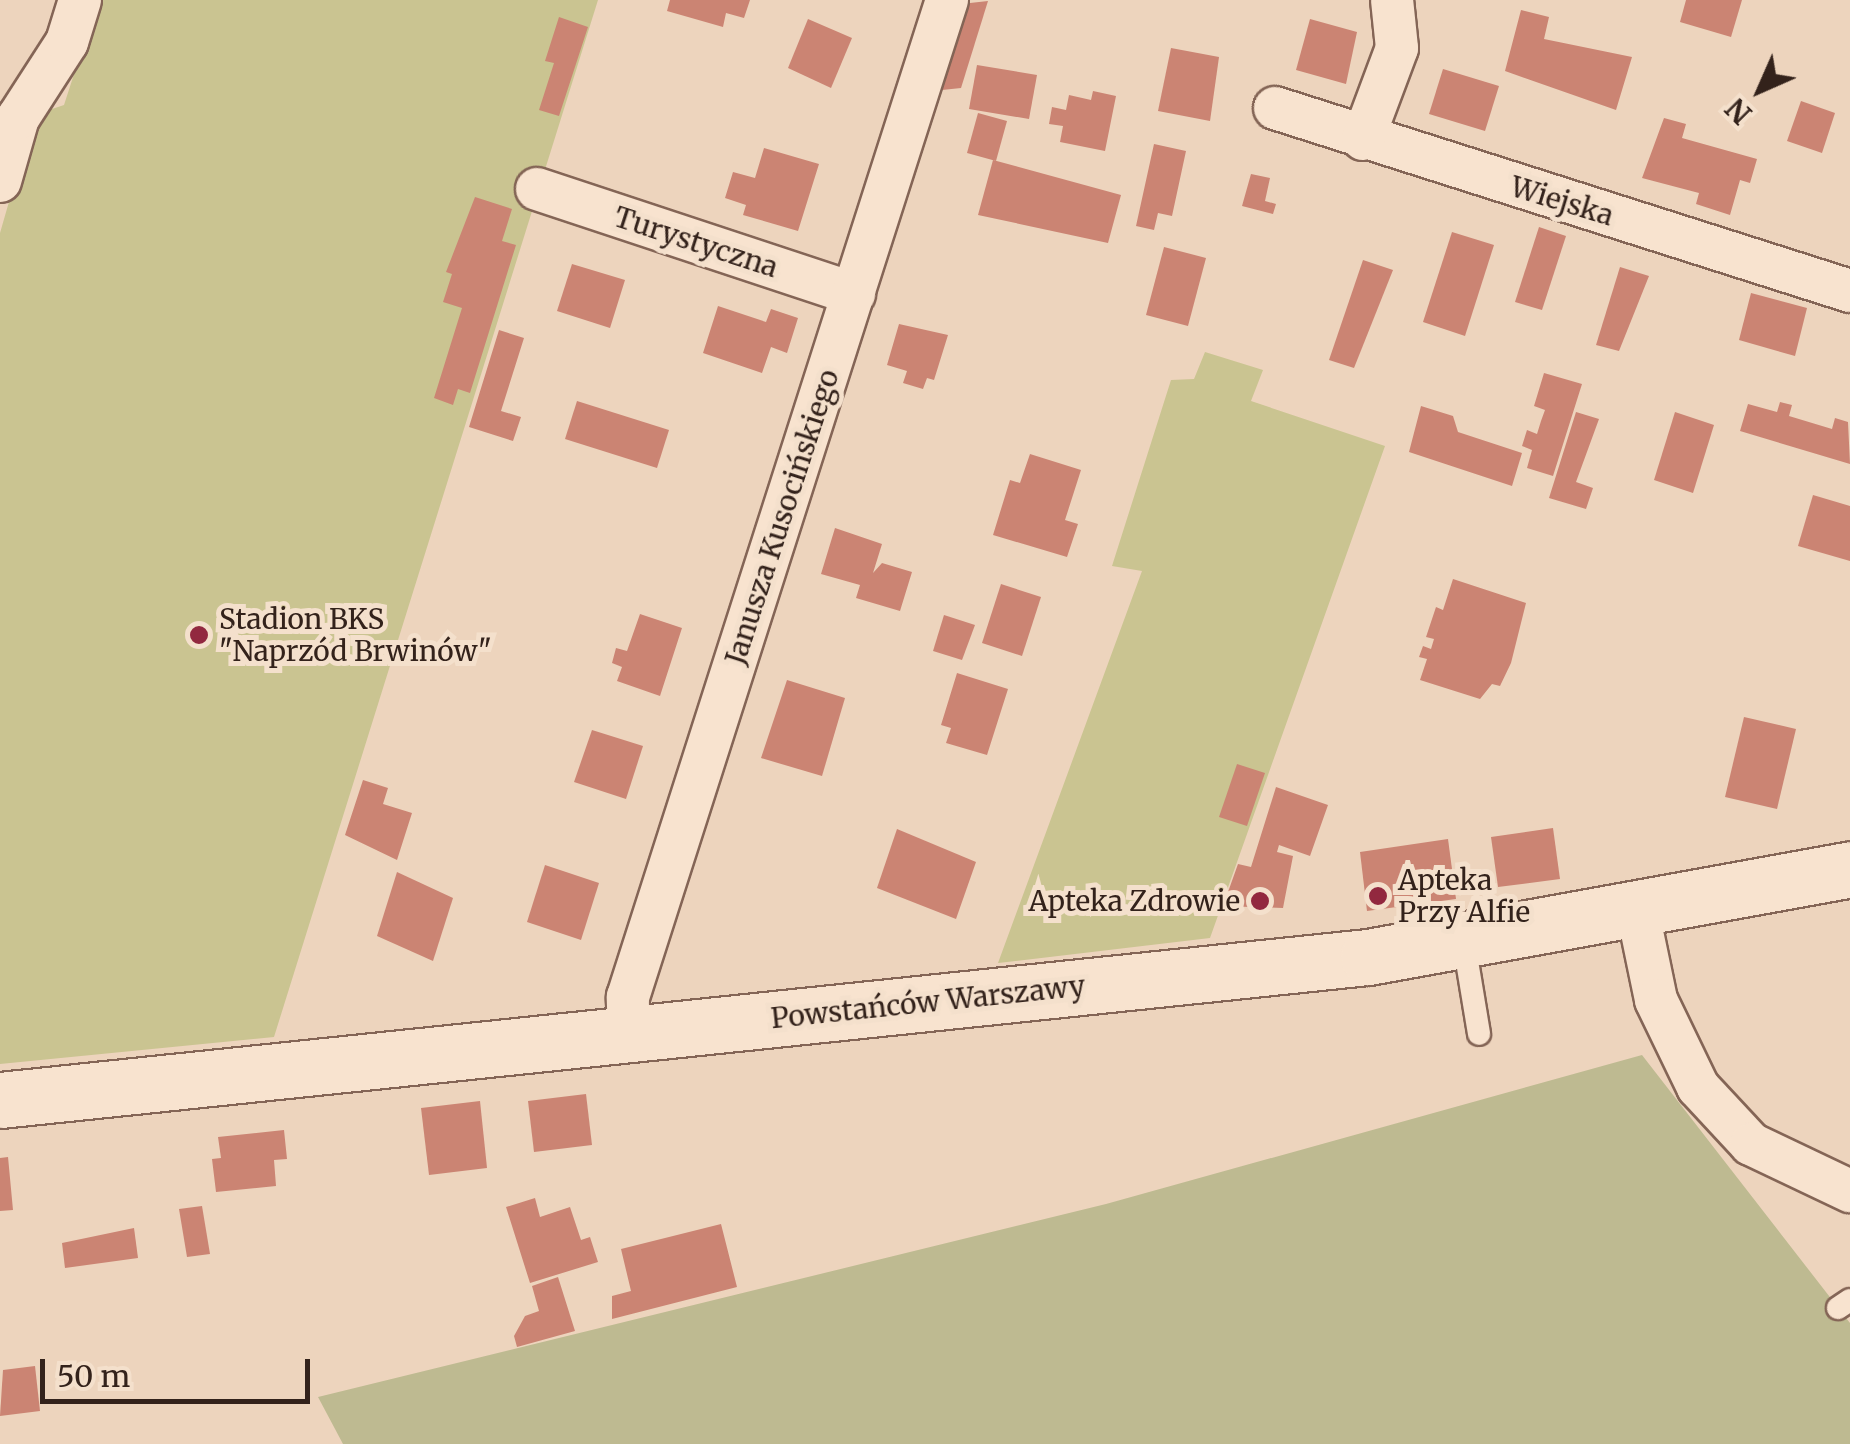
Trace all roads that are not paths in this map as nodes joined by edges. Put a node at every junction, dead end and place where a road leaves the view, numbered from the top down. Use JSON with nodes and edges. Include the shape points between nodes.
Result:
{"nodes":[{"id":1,"x":80,"y":0,"type":"edge"},
{"id":2,"x":947,"y":0,"type":"edge"},
{"id":3,"x":1392,"y":0,"type":"edge"},
{"id":4,"x":1274,"y":108,"type":"dead end"},
{"id":5,"x":1363,"y":138,"type":"junction"},
{"id":6,"x":0,"y":180,"type":"edge"},
{"id":7,"x":537,"y":190,"type":"dead end"},
{"id":8,"x":1850,"y":290,"type":"edge"},
{"id":9,"x":854,"y":294,"type":"junction"},
{"id":10,"x":1850,"y":869,"type":"edge"},
{"id":11,"x":1637,"y":908,"type":"junction"},
{"id":12,"x":1464,"y":942,"type":"junction"},
{"id":13,"x":1479,"y":1034,"type":"dead end"},
{"id":14,"x":629,"y":1035,"type":"junction"},
{"id":15,"x":0,"y":1100,"type":"edge"},
{"id":16,"x":1850,"y":1191,"type":"edge"}],
"edges":[{"from":1,"to":6,"type":"street","via":[[67,42],[18,118]]},
{"from":2,"to":9,"type":"street","name":"Janusza Kusocińskiego"},
{"from":3,"to":5,"type":"street","via":[[1396,48]]},
{"from":4,"to":5,"type":"street","name":"Wiejska"},
{"from":5,"to":8,"type":"street","name":"Wiejska"},
{"from":7,"to":9,"type":"street","name":"Turystyczna"},
{"from":9,"to":14,"type":"street","name":"Janusza Kusocińskiego","via":[[628,997]]},
{"from":10,"to":11,"type":"street","name":"Powstańców Warszawy"},
{"from":11,"to":12,"type":"street","name":"Powstańców Warszawy"},
{"from":11,"to":16,"type":"street","via":[[1656,1000],[1698,1087],[1751,1144]]},
{"from":12,"to":13,"type":"lane"},
{"from":12,"to":14,"type":"street","name":"Powstańców Warszawy"},
{"from":14,"to":15,"type":"street","name":"Powstańców Warszawy"}]}
